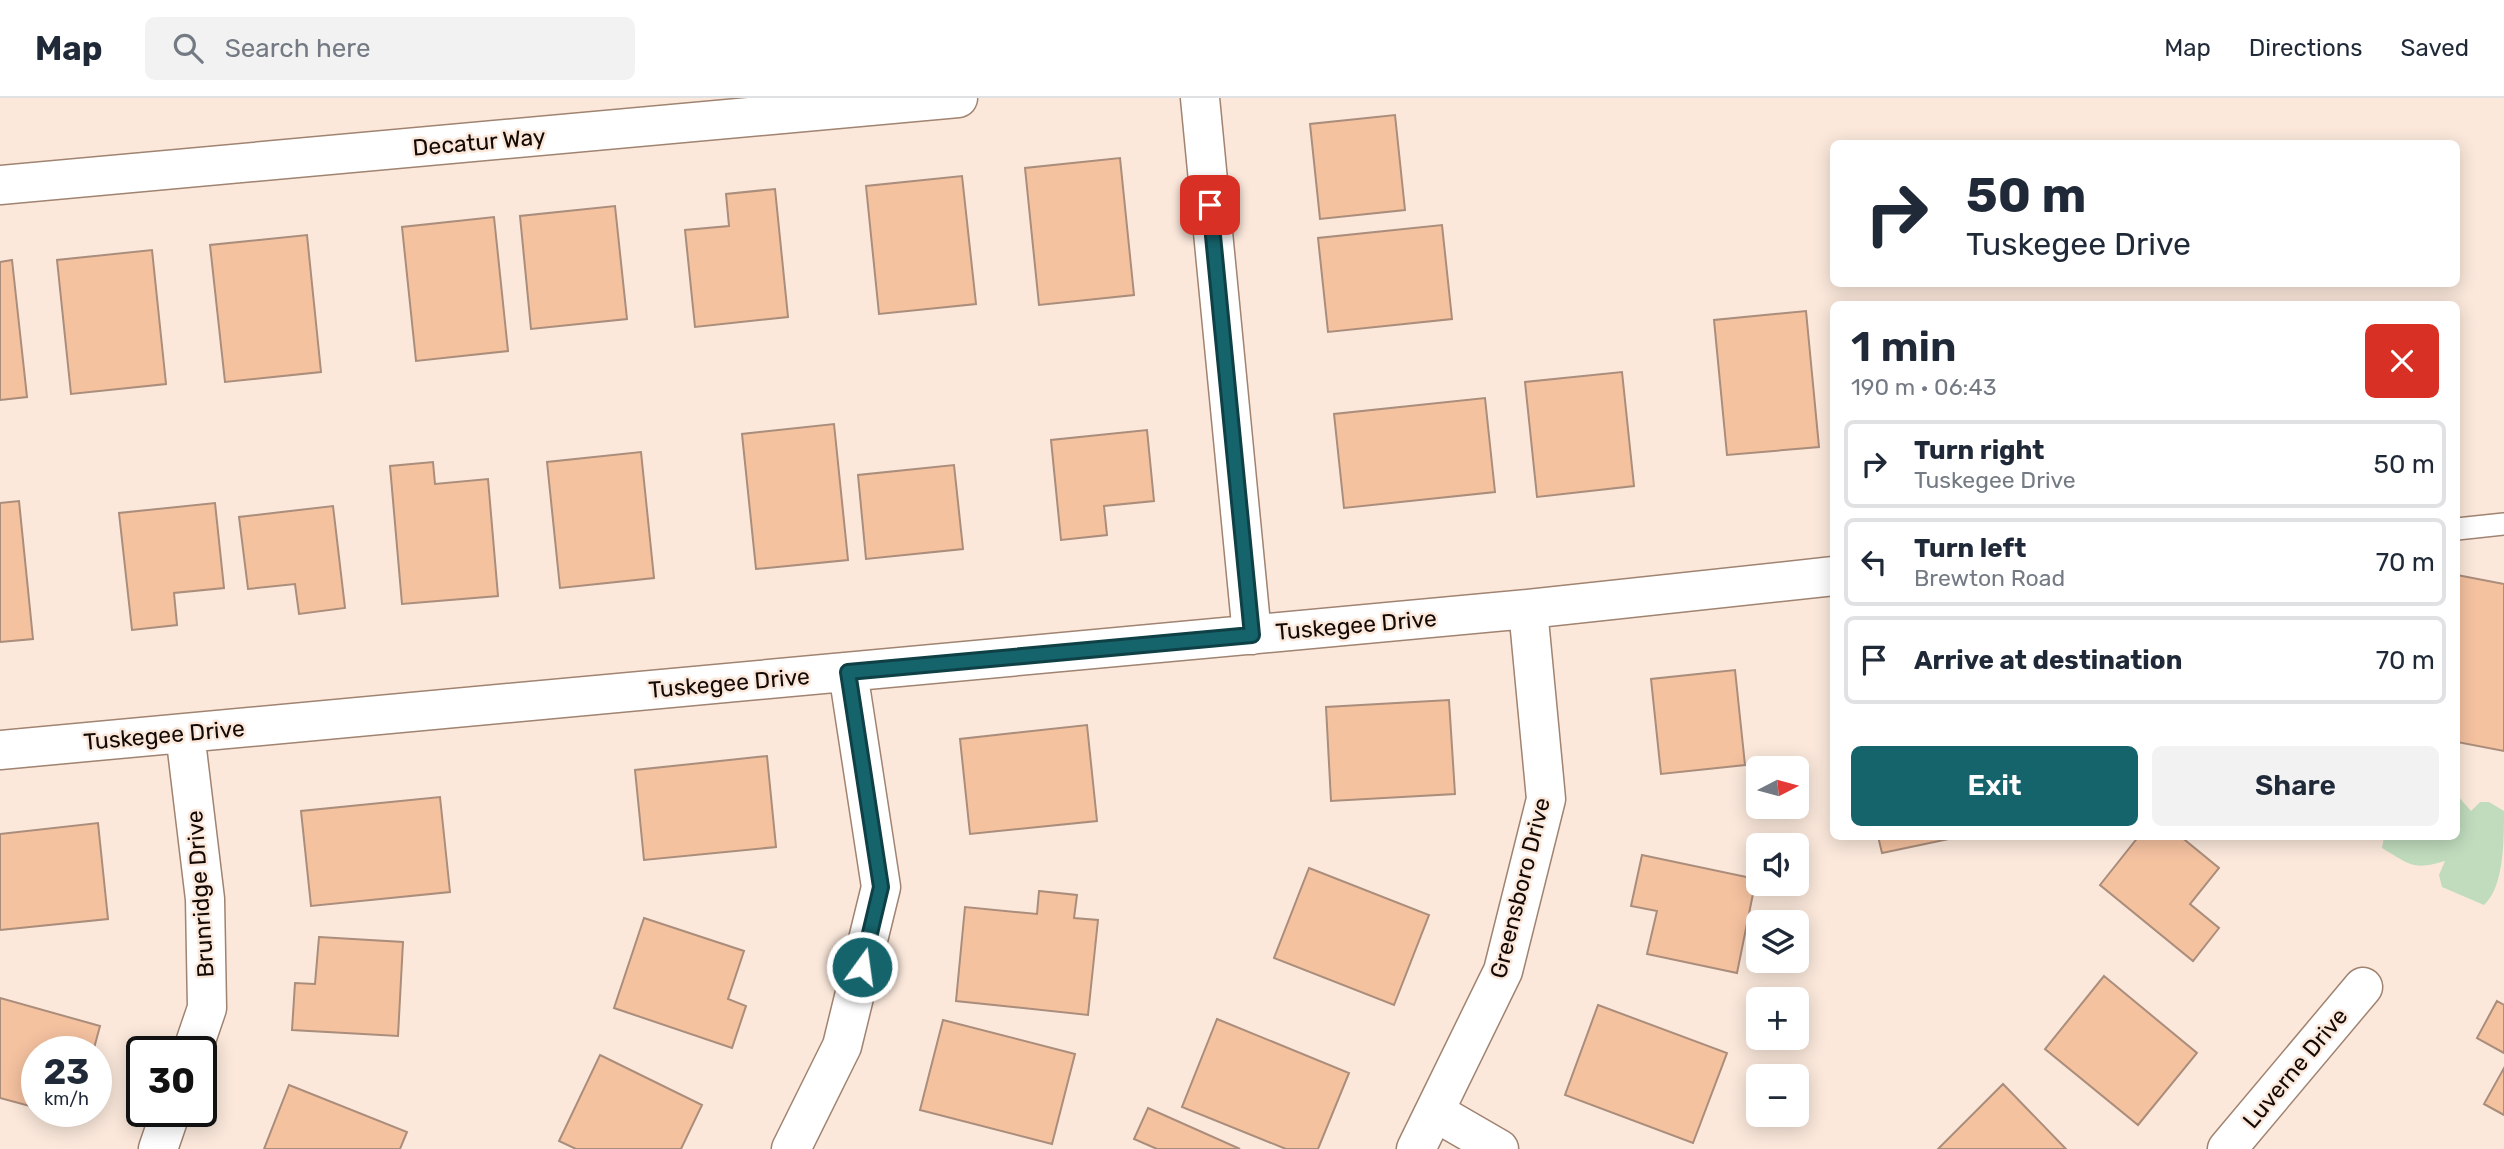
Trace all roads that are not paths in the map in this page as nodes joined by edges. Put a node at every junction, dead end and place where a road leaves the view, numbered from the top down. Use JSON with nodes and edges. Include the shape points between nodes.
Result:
{"nodes":[{"id":1,"x":958,"y":98,"type":"edge"},
{"id":2,"x":1200,"y":98,"type":"edge"},
{"id":3,"x":0,"y":185,"type":"edge"},
{"id":4,"x":2504,"y":524,"type":"edge"},
{"id":5,"x":2460,"y":529,"type":"edge"},
{"id":6,"x":1830,"y":576,"type":"edge"},
{"id":7,"x":1528,"y":609,"type":"junction"},
{"id":8,"x":1252,"y":635,"type":"junction"},
{"id":9,"x":848,"y":672,"type":"junction"},
{"id":10,"x":185,"y":733,"type":"junction"},
{"id":11,"x":0,"y":750,"type":"edge"},
{"id":12,"x":2364,"y":987,"type":"dead end"},
{"id":13,"x":197,"y":1036,"type":"edge"},
{"id":14,"x":1435,"y":1112,"type":"junction"},
{"id":15,"x":166,"y":1127,"type":"edge"},
{"id":16,"x":158,"y":1149,"type":"edge"},
{"id":17,"x":791,"y":1149,"type":"edge"},
{"id":18,"x":1416,"y":1149,"type":"edge"},
{"id":19,"x":1499,"y":1149,"type":"edge"},
{"id":20,"x":2227,"y":1149,"type":"edge"}],
"edges":[{"from":1,"to":3,"type":"street","name":"Decatur Way"},
{"from":2,"to":8,"type":"street"},
{"from":4,"to":5,"type":"lane"},
{"from":6,"to":7,"type":"street","name":"Tuskegee Drive"},
{"from":7,"to":8,"type":"street","name":"Tuskegee Drive"},
{"from":7,"to":14,"type":"street","name":"Greensboro Drive","via":[[1546,799],[1503,971]]},
{"from":8,"to":9,"type":"street","name":"Tuskegee Drive"},
{"from":9,"to":10,"type":"street","name":"Tuskegee Drive"},
{"from":9,"to":17,"type":"street","via":[[881,887],[842,1046]]},
{"from":10,"to":11,"type":"street","name":"Tuskegee Drive"},
{"from":10,"to":13,"type":"street","name":"Brunridge Drive","via":[[205,913],[207,1008]]},
{"from":12,"to":20,"type":"street","name":"Luverne Drive"},
{"from":14,"to":18,"type":"street","name":"Greensboro Drive"},
{"from":14,"to":19,"type":"street"},
{"from":15,"to":16,"type":"street"}]}
